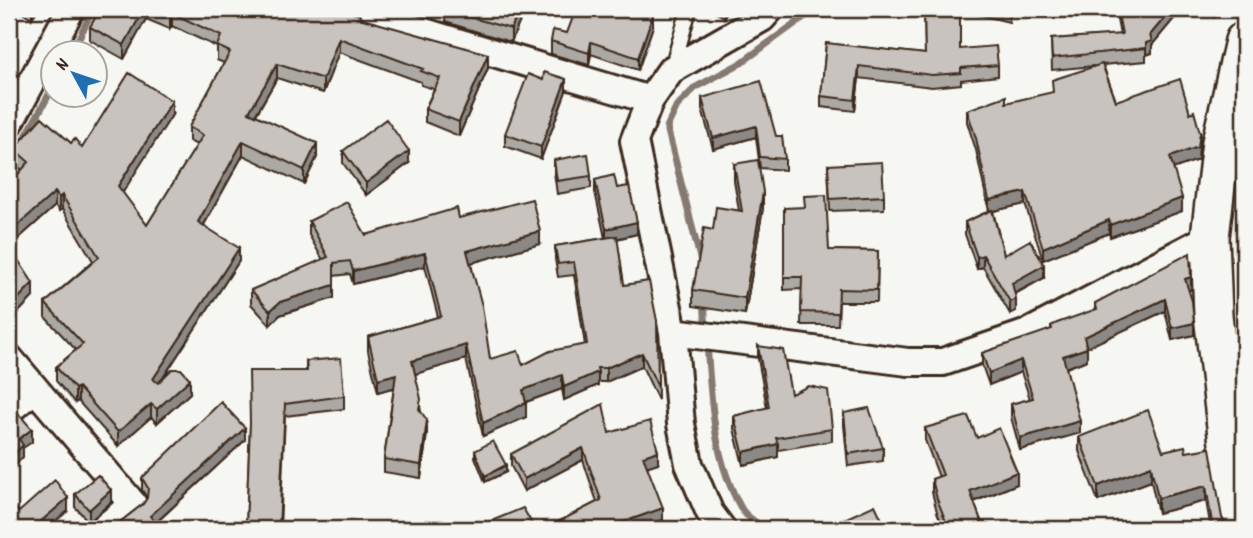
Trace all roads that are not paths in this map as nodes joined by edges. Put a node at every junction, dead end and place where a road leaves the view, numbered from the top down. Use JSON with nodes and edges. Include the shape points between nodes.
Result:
{"nodes":[{"id":1,"x":71,"y":9,"type":"edge"},
{"id":2,"x":348,"y":9,"type":"edge"},
{"id":3,"x":689,"y":9,"type":"edge"},
{"id":4,"x":770,"y":9,"type":"edge"},
{"id":5,"x":1244,"y":41,"type":"edge"},
{"id":6,"x":671,"y":71,"type":"junction"},
{"id":7,"x":650,"y":100,"type":"junction"},
{"id":8,"x":9,"y":124,"type":"edge"},
{"id":9,"x":1210,"y":237,"type":"junction"},
{"id":10,"x":673,"y":332,"type":"junction"},
{"id":11,"x":9,"y":358,"type":"edge"},
{"id":12,"x":35,"y":389,"type":"junction"},
{"id":13,"x":9,"y":410,"type":"edge"},
{"id":14,"x":103,"y":529,"type":"edge"},
{"id":15,"x":722,"y":529,"type":"edge"},
{"id":16,"x":1243,"y":529,"type":"edge"}],
"edges":[{"from":1,"to":8,"type":"street"},
{"from":2,"to":7,"type":"street"},
{"from":3,"to":6,"type":"lane"},
{"from":4,"to":6,"type":"street"},
{"from":5,"to":9,"type":"main road","via":[[1221,142]]},
{"from":6,"to":7,"type":"street"},
{"from":7,"to":10,"type":"street","via":[[634,141]]},
{"from":9,"to":10,"type":"street","via":[[1028,333],[943,362],[908,362]]},
{"from":9,"to":16,"type":"main road","via":[[1213,315]]},
{"from":10,"to":15,"type":"street","via":[[681,424],[690,464],[710,513]]},
{"from":11,"to":12,"type":"street"},
{"from":12,"to":13,"type":"street"},
{"from":12,"to":14,"type":"street","via":[[133,504]]}]}
